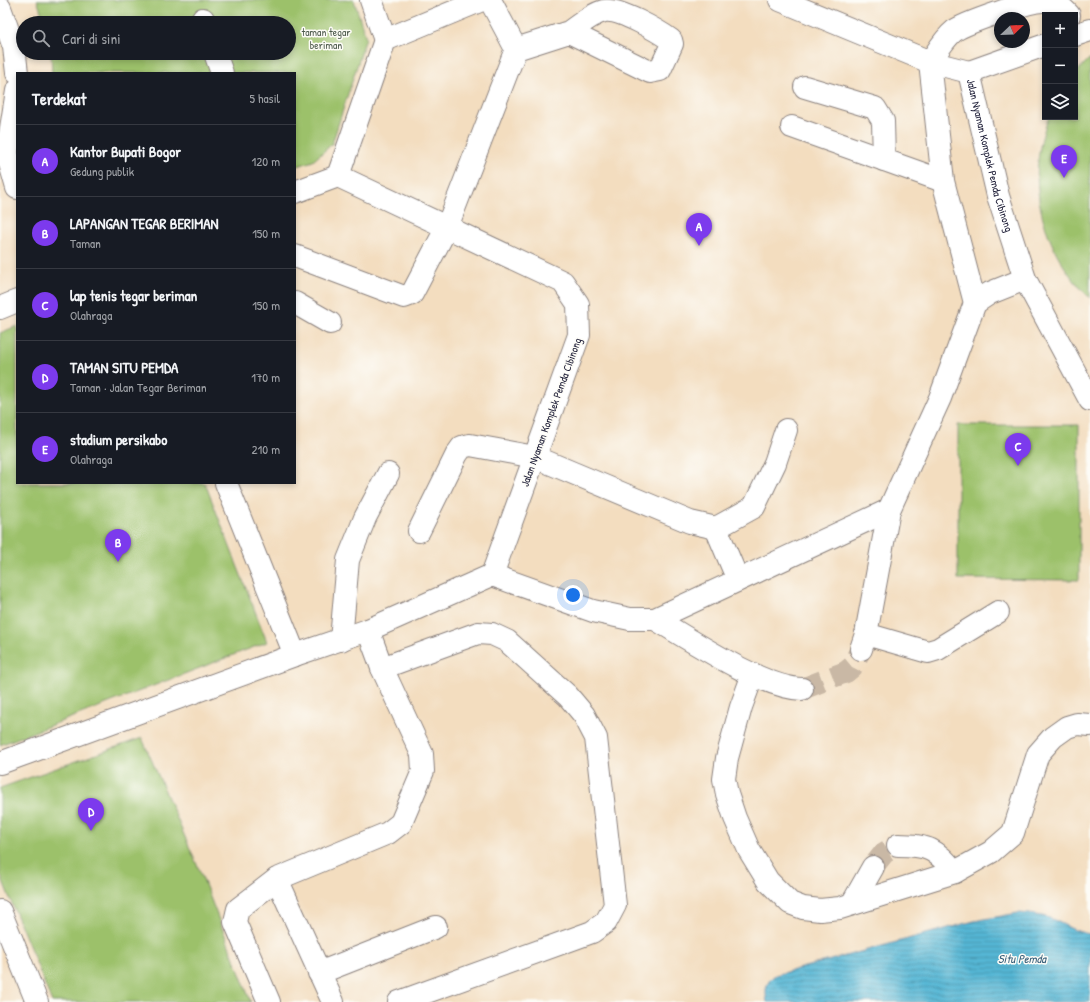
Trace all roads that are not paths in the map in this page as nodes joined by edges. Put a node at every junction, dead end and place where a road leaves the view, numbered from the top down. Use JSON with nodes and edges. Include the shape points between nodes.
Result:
{"nodes":[{"id":1,"x":371,"y":0,"type":"edge"},
{"id":2,"x":482,"y":0,"type":"edge"},
{"id":3,"x":490,"y":0,"type":"edge"},
{"id":4,"x":780,"y":0,"type":"edge"},
{"id":5,"x":0,"y":8,"type":"edge"},
{"id":6,"x":1064,"y":12,"type":"edge"},
{"id":7,"x":569,"y":32,"type":"dead end"},
{"id":8,"x":385,"y":40,"type":"junction"},
{"id":9,"x":1042,"y":46,"type":"edge"},
{"id":10,"x":516,"y":49,"type":"junction"},
{"id":11,"x":217,"y":60,"type":"edge"},
{"id":12,"x":930,"y":62,"type":"junction"},
{"id":13,"x":17,"y":72,"type":"edge"},
{"id":14,"x":222,"y":72,"type":"edge"},
{"id":15,"x":969,"y":72,"type":"junction"},
{"id":16,"x":805,"y":87,"type":"dead end"},
{"id":17,"x":16,"y":96,"type":"edge"},
{"id":18,"x":792,"y":127,"type":"dead end"},
{"id":19,"x":4,"y":153,"type":"edge"},
{"id":20,"x":884,"y":160,"type":"junction"},
{"id":21,"x":338,"y":176,"type":"junction"},
{"id":22,"x":943,"y":181,"type":"junction"},
{"id":23,"x":16,"y":185,"type":"edge"},
{"id":24,"x":296,"y":192,"type":"edge"},
{"id":25,"x":447,"y":226,"type":"junction"},
{"id":26,"x":296,"y":256,"type":"edge"},
{"id":27,"x":1025,"y":278,"type":"junction"},
{"id":28,"x":16,"y":301,"type":"edge"},
{"id":29,"x":296,"y":304,"type":"edge"},
{"id":30,"x":975,"y":304,"type":"junction"},
{"id":31,"x":0,"y":308,"type":"edge"},
{"id":32,"x":330,"y":323,"type":"dead end"},
{"id":33,"x":1090,"y":400,"type":"edge"},
{"id":34,"x":786,"y":430,"type":"dead end"},
{"id":35,"x":535,"y":457,"type":"junction"},
{"id":36,"x":388,"y":474,"type":"dead end"},
{"id":37,"x":226,"y":484,"type":"edge"},
{"id":38,"x":889,"y":510,"type":"junction"},
{"id":39,"x":716,"y":528,"type":"junction"},
{"id":40,"x":419,"y":531,"type":"dead end"},
{"id":41,"x":492,"y":575,"type":"junction"},
{"id":42,"x":738,"y":580,"type":"junction"},
{"id":43,"x":998,"y":612,"type":"dead end"},
{"id":44,"x":655,"y":619,"type":"junction"},
{"id":45,"x":368,"y":630,"type":"junction"},
{"id":46,"x":341,"y":640,"type":"junction"},
{"id":47,"x":295,"y":655,"type":"junction"},
{"id":48,"x":382,"y":668,"type":"junction"},
{"id":49,"x":753,"y":674,"type":"junction"},
{"id":50,"x":802,"y":689,"type":"tunnel mouth"},
{"id":51,"x":1090,"y":725,"type":"edge"},
{"id":52,"x":0,"y":763,"type":"edge"},
{"id":53,"x":898,"y":845,"type":"tunnel mouth"},
{"id":54,"x":873,"y":867,"type":"tunnel mouth"},
{"id":55,"x":954,"y":872,"type":"junction"},
{"id":56,"x":278,"y":879,"type":"junction"},
{"id":57,"x":852,"y":904,"type":"junction"},
{"id":58,"x":0,"y":911,"type":"edge"},
{"id":59,"x":436,"y":927,"type":"dead end"},
{"id":60,"x":319,"y":973,"type":"junction"},
{"id":61,"x":36,"y":1002,"type":"edge"},
{"id":62,"x":269,"y":1002,"type":"edge"},
{"id":63,"x":334,"y":1002,"type":"edge"},
{"id":64,"x":399,"y":1002,"type":"edge"}],
"edges":[{"from":1,"to":8,"type":"main road"},
{"from":2,"to":8,"type":"main road"},
{"from":3,"to":10,"type":"main road"},
{"from":4,"to":12,"type":"main road","name":"Jalan Nyaman Komplek Pemda Cibinong"},
{"from":5,"to":13,"type":"main road","via":[[14,46]]},
{"from":6,"to":12,"type":"main road","via":[[1059,5],[1043,0],[997,13],[956,30]]},
{"from":7,"to":10,"type":"main road"},
{"from":8,"to":21,"type":"main road"},
{"from":9,"to":15,"type":"main road"},
{"from":10,"to":25,"type":"main road"},
{"from":11,"to":14,"type":"main road"},
{"from":12,"to":15,"type":"main road","name":"Jalan Nyaman Komplek Pemda Cibinong"},
{"from":12,"to":22,"type":"main road"},
{"from":15,"to":27,"type":"main road","name":"Jalan Nyaman Komplek Pemda Cibinong","via":[[998,196]]},
{"from":16,"to":20,"type":"main road","via":[[876,108],[883,121]]},
{"from":17,"to":19,"type":"main road"},
{"from":18,"to":20,"type":"main road"},
{"from":19,"to":23,"type":"main road"},
{"from":20,"to":22,"type":"main road"},
{"from":21,"to":24,"type":"main road"},
{"from":21,"to":25,"type":"main road","name":"Jalan Nyaman Komplek Pemda Cibinong"},
{"from":22,"to":30,"type":"main road"},
{"from":25,"to":26,"type":"main road","via":[[412,294],[404,297]]},
{"from":25,"to":35,"type":"main road","name":"Jalan Nyaman Komplek Pemda Cibinong","via":[[563,282],[578,304],[579,335]]},
{"from":27,"to":30,"type":"main road","via":[[990,293]]},
{"from":27,"to":33,"type":"main road","name":"Jalan Nyaman Komplek Pemda Cibinong"},
{"from":28,"to":31,"type":"main road"},
{"from":29,"to":32,"type":"main road"},
{"from":30,"to":38,"type":"main road","via":[[940,398]]},
{"from":34,"to":39,"type":"main road","via":[[775,463],[754,507]]},
{"from":35,"to":39,"type":"main road","via":[[690,522]]},
{"from":35,"to":40,"type":"main road","via":[[470,445],[462,447]]},
{"from":35,"to":41,"type":"main road","name":"Jalan Nyaman Komplek Pemda Cibinong"},
{"from":36,"to":46,"type":"main road","via":[[365,518],[348,560]]},
{"from":37,"to":47,"type":"main road"},
{"from":38,"to":42,"type":"main road"},
{"from":38,"to":43,"type":"main road","via":[[864,642],[928,652],[938,649]]},
{"from":39,"to":42,"type":"main road"},
{"from":41,"to":44,"type":"main road","via":[[592,612],[630,619]]},
{"from":41,"to":45,"type":"main road"},
{"from":42,"to":44,"type":"main road"},
{"from":44,"to":49,"type":"main road"},
{"from":45,"to":46,"type":"main road"},
{"from":45,"to":48,"type":"main road"},
{"from":46,"to":47,"type":"main road"},
{"from":47,"to":52,"type":"main road"},
{"from":48,"to":56,"type":"main road","via":[[422,754],[423,770],[401,823],[388,833]]},
{"from":48,"to":64,"type":"main road","via":[[478,633],[492,634],[507,641],[568,696],[584,715],[596,738],[614,905],[606,922],[592,932]]},
{"from":49,"to":50,"type":"main road","via":[[783,686]]},
{"from":49,"to":57,"type":"main road","via":[[727,758],[724,780],[735,818],[749,850],[768,881],[790,903],[820,910]]},
{"from":51,"to":55,"type":"main road","via":[[1077,724],[1067,727],[1052,737],[1038,754],[1013,833],[991,852]]},
{"from":53,"to":55,"type":"main road","via":[[917,845],[938,853]]},
{"from":54,"to":57,"type":"main road"},
{"from":55,"to":57,"type":"main road"},
{"from":56,"to":60,"type":"main road"},
{"from":56,"to":62,"type":"main road","via":[[238,909],[235,922]]},
{"from":58,"to":61,"type":"main road"},
{"from":59,"to":60,"type":"main road"},
{"from":60,"to":63,"type":"main road"}]}
